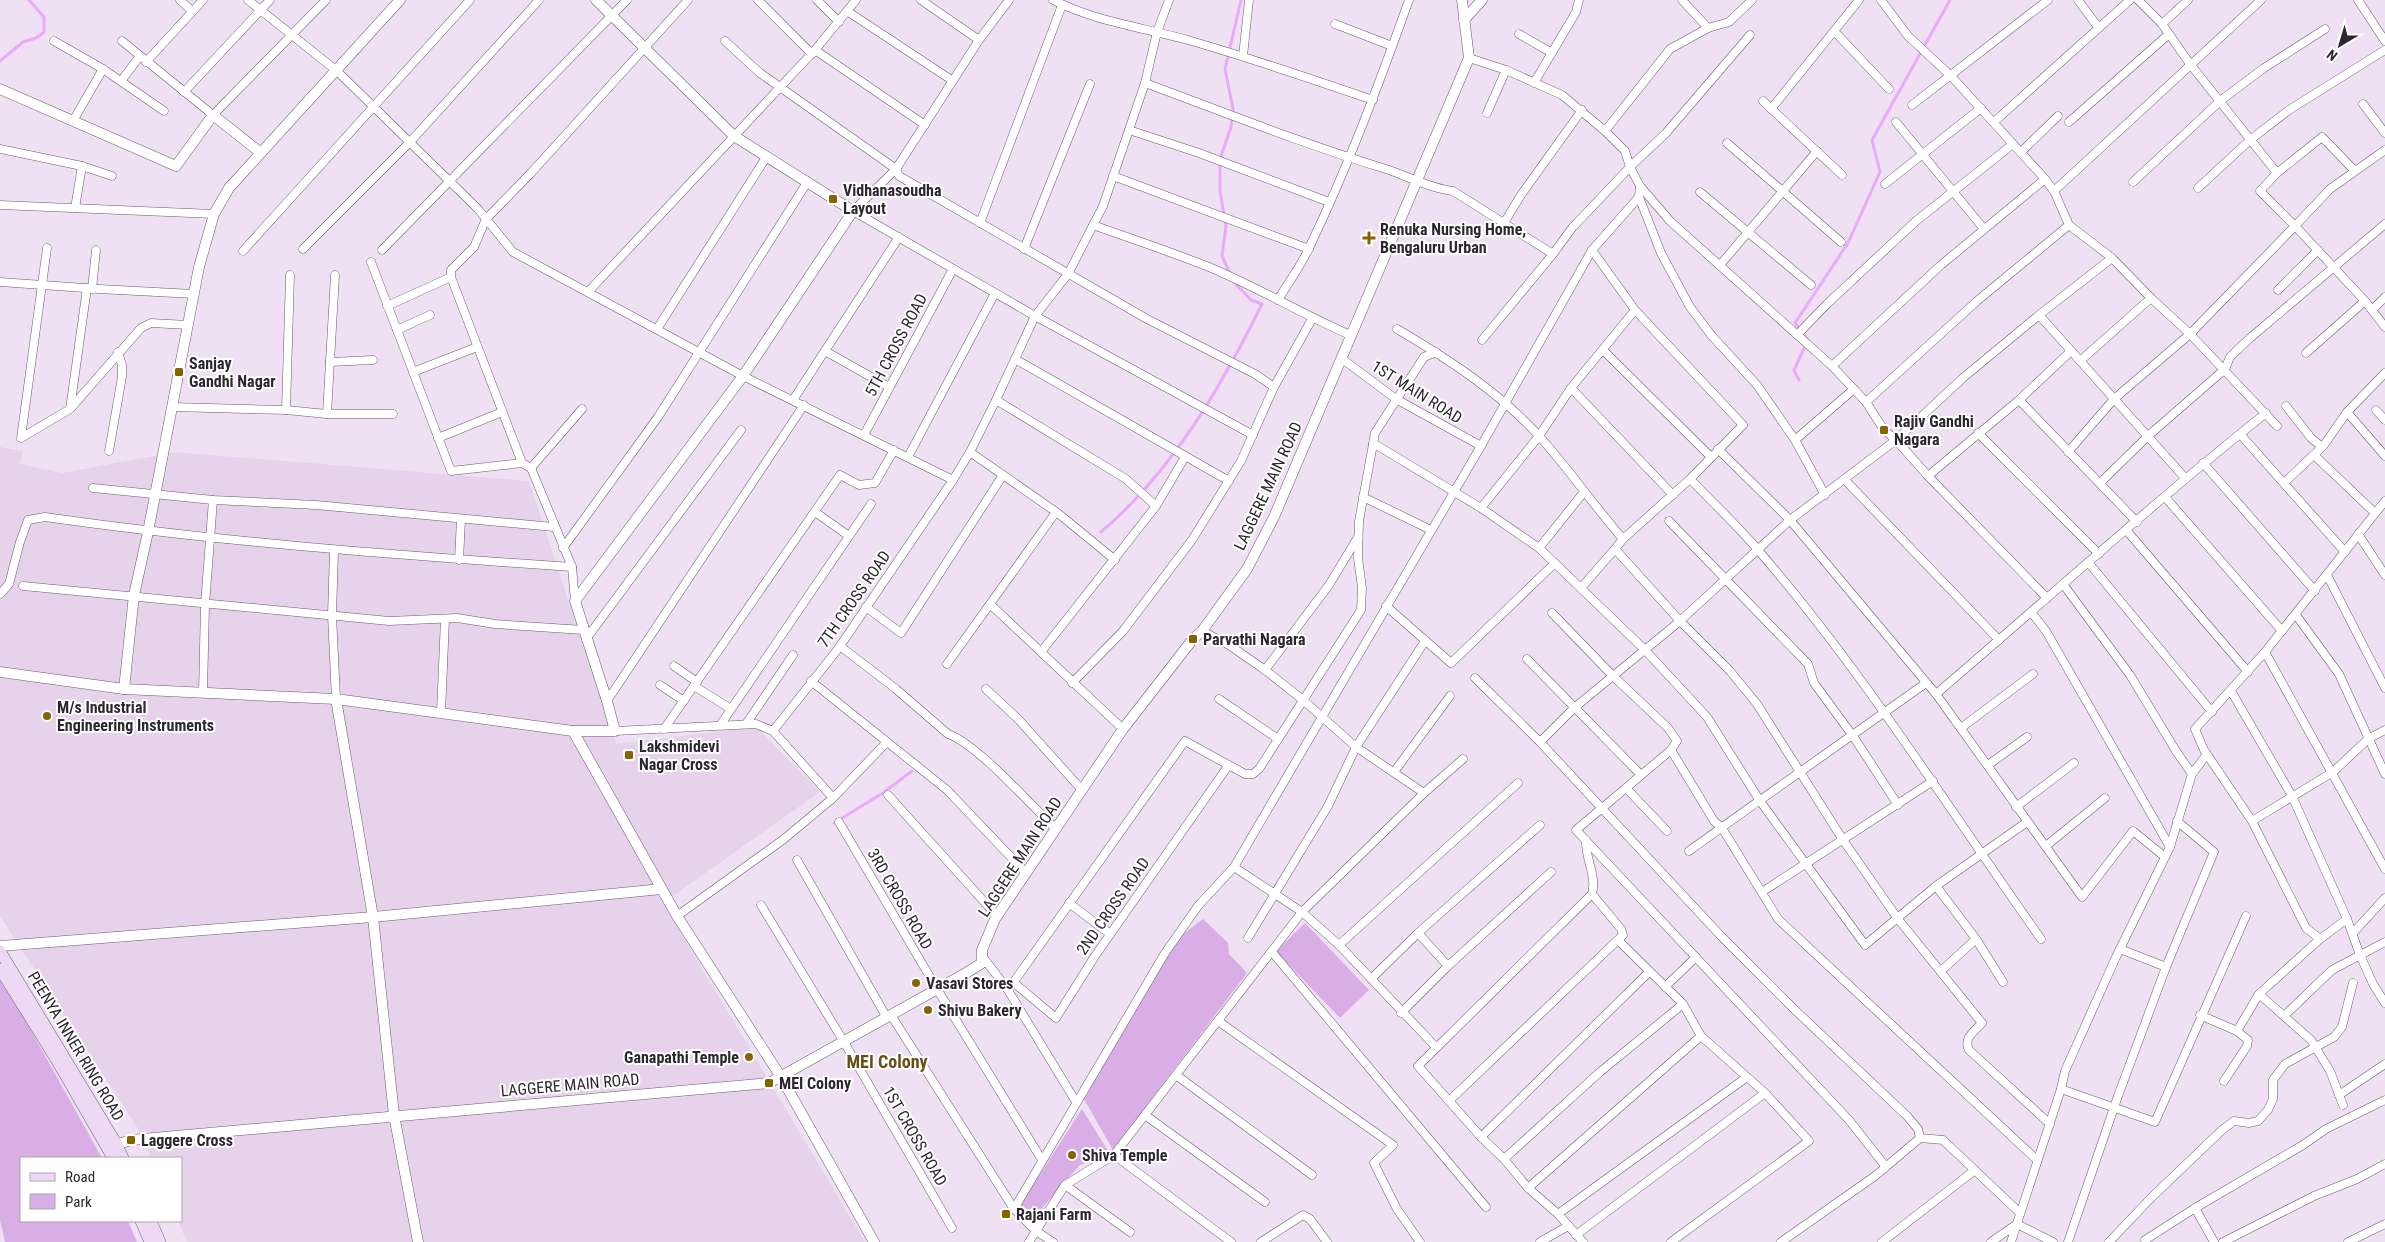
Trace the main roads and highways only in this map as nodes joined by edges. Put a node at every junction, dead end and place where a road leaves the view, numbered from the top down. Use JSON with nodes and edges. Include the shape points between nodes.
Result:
{"nodes":[{"id":1,"x":0,"y":951,"type":"edge"},
{"id":2,"x":0,"y":969,"type":"edge"},
{"id":3,"x":113,"y":1150,"type":"edge"},
{"id":4,"x":141,"y":1222,"type":"edge"},
{"id":5,"x":151,"y":1222,"type":"edge"},
{"id":6,"x":150,"y":1242,"type":"edge"},
{"id":7,"x":160,"y":1242,"type":"edge"}],
"edges":[{"from":1,"to":3,"type":"main road","name":"PEENYA INNER RING ROAD"},
{"from":2,"to":3,"type":"main road","name":"PEENYA INNER RING ROAD"},
{"from":4,"to":6,"type":"main road"},
{"from":5,"to":7,"type":"main road"}]}
